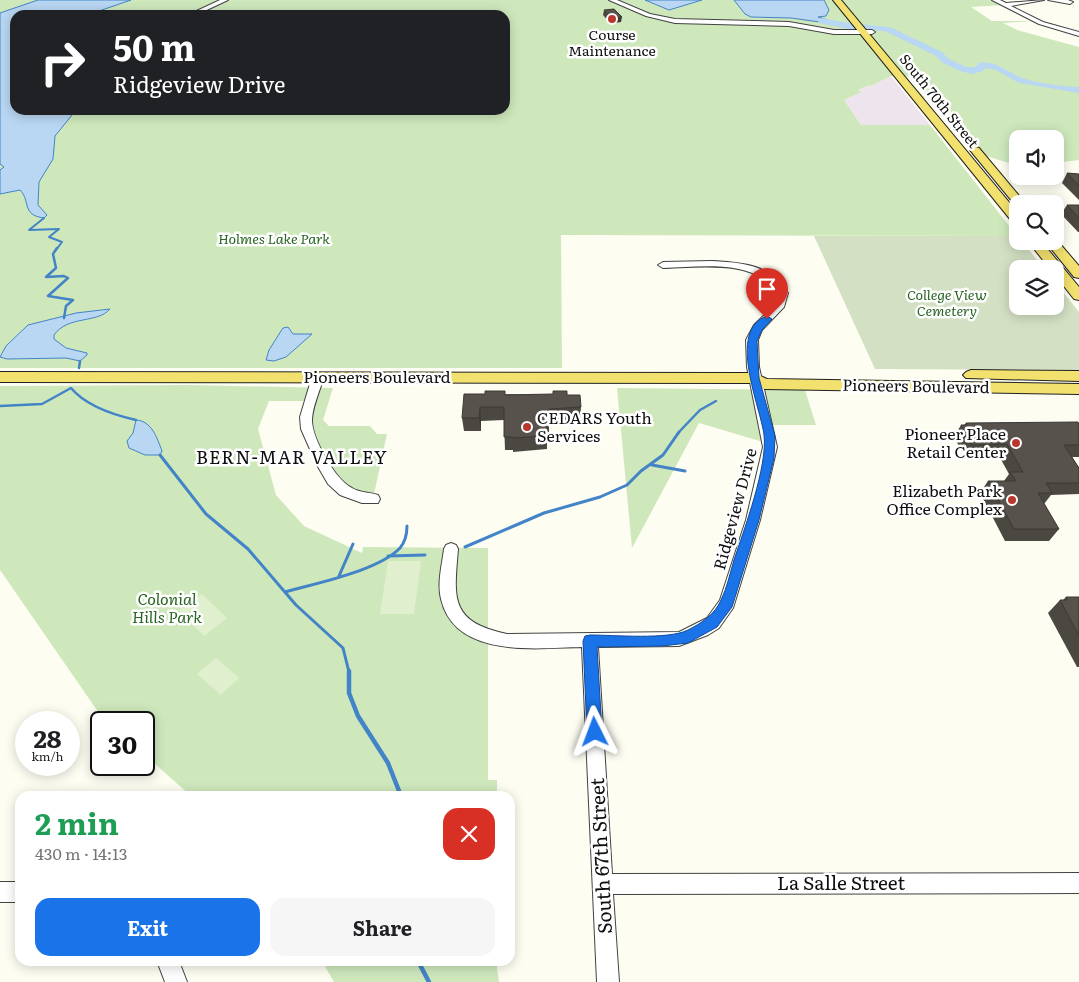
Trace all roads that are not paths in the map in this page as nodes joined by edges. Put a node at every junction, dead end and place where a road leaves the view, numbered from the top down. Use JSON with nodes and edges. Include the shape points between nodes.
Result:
{"nodes":[{"id":1,"x":225,"y":0,"type":"edge"},
{"id":2,"x":612,"y":0,"type":"edge"},
{"id":3,"x":837,"y":0,"type":"edge"},
{"id":4,"x":846,"y":0,"type":"edge"},
{"id":5,"x":995,"y":0,"type":"edge"},
{"id":6,"x":1041,"y":0,"type":"edge"},
{"id":7,"x":1051,"y":0,"type":"edge"},
{"id":8,"x":1071,"y":2,"type":"edge"},
{"id":9,"x":1004,"y":5,"type":"junction"},
{"id":10,"x":202,"y":10,"type":"edge"},
{"id":11,"x":863,"y":30,"type":"junction"},
{"id":12,"x":1079,"y":34,"type":"edge"},
{"id":13,"x":1012,"y":195,"type":"edge"},
{"id":14,"x":1009,"y":210,"type":"edge"},
{"id":15,"x":1041,"y":250,"type":"edge"},
{"id":16,"x":1059,"y":250,"type":"edge"},
{"id":17,"x":664,"y":265,"type":"dead end"},
{"id":18,"x":1079,"y":274,"type":"edge"},
{"id":19,"x":1079,"y":296,"type":"edge"},
{"id":20,"x":1079,"y":376,"type":"edge"},
{"id":21,"x":0,"y":377,"type":"edge"},
{"id":22,"x":318,"y":377,"type":"junction"},
{"id":23,"x":754,"y":378,"type":"junction"},
{"id":24,"x":1079,"y":389,"type":"edge"},
{"id":25,"x":373,"y":499,"type":"dead end"},
{"id":26,"x":451,"y":549,"type":"dead end"},
{"id":27,"x":590,"y":641,"type":"junction"},
{"id":28,"x":1079,"y":883,"type":"edge"},
{"id":29,"x":603,"y":884,"type":"junction"},
{"id":30,"x":0,"y":892,"type":"edge"},
{"id":31,"x":15,"y":892,"type":"edge"},
{"id":32,"x":170,"y":966,"type":"edge"},
{"id":33,"x":176,"y":982,"type":"edge"},
{"id":34,"x":608,"y":982,"type":"edge"}],
"edges":[{"from":1,"to":10,"type":"street"},
{"from":2,"to":11,"type":"street","via":[[648,15],[675,21],[789,24],[830,32]]},
{"from":3,"to":11,"type":"main road","name":"South 70th Street"},
{"from":4,"to":11,"type":"main road","name":"South 70th Street"},
{"from":5,"to":9,"type":"street"},
{"from":6,"to":9,"type":"street"},
{"from":7,"to":8,"type":"street"},
{"from":9,"to":12,"type":"street","via":[[1041,23]]},
{"from":11,"to":13,"type":"main road","name":"South 70th Street"},
{"from":11,"to":14,"type":"main road","name":"South 70th Street"},
{"from":15,"to":19,"type":"main road"},
{"from":16,"to":18,"type":"main road"},
{"from":17,"to":23,"type":"street","name":"Ridgeview Drive","via":[[739,266],[765,274],[777,284],[783,294],[781,305],[754,335]]},
{"from":20,"to":23,"type":"main road","name":"Pioneers Boulevard","via":[[762,373]]},
{"from":21,"to":22,"type":"main road","name":"Pioneers Boulevard"},
{"from":22,"to":23,"type":"main road","name":"Pioneers Boulevard"},
{"from":22,"to":25,"type":"street","via":[[306,425],[327,474],[349,494]]},
{"from":23,"to":24,"type":"main road","name":"Pioneers Boulevard","via":[[764,384]]},
{"from":23,"to":27,"type":"street","name":"Ridgeview Drive","via":[[770,436],[769,458],[734,581],[721,614],[702,630],[679,639]]},
{"from":26,"to":27,"type":"street","name":"Ridgeview Drive","via":[[449,600],[467,626],[488,638],[507,641]]},
{"from":27,"to":29,"type":"street","name":"South 67th Street"},
{"from":28,"to":29,"type":"street","name":"La Salle Street"},
{"from":29,"to":34,"type":"street","name":"South 67th Street"},
{"from":30,"to":31,"type":"street"},
{"from":32,"to":33,"type":"street"}]}
